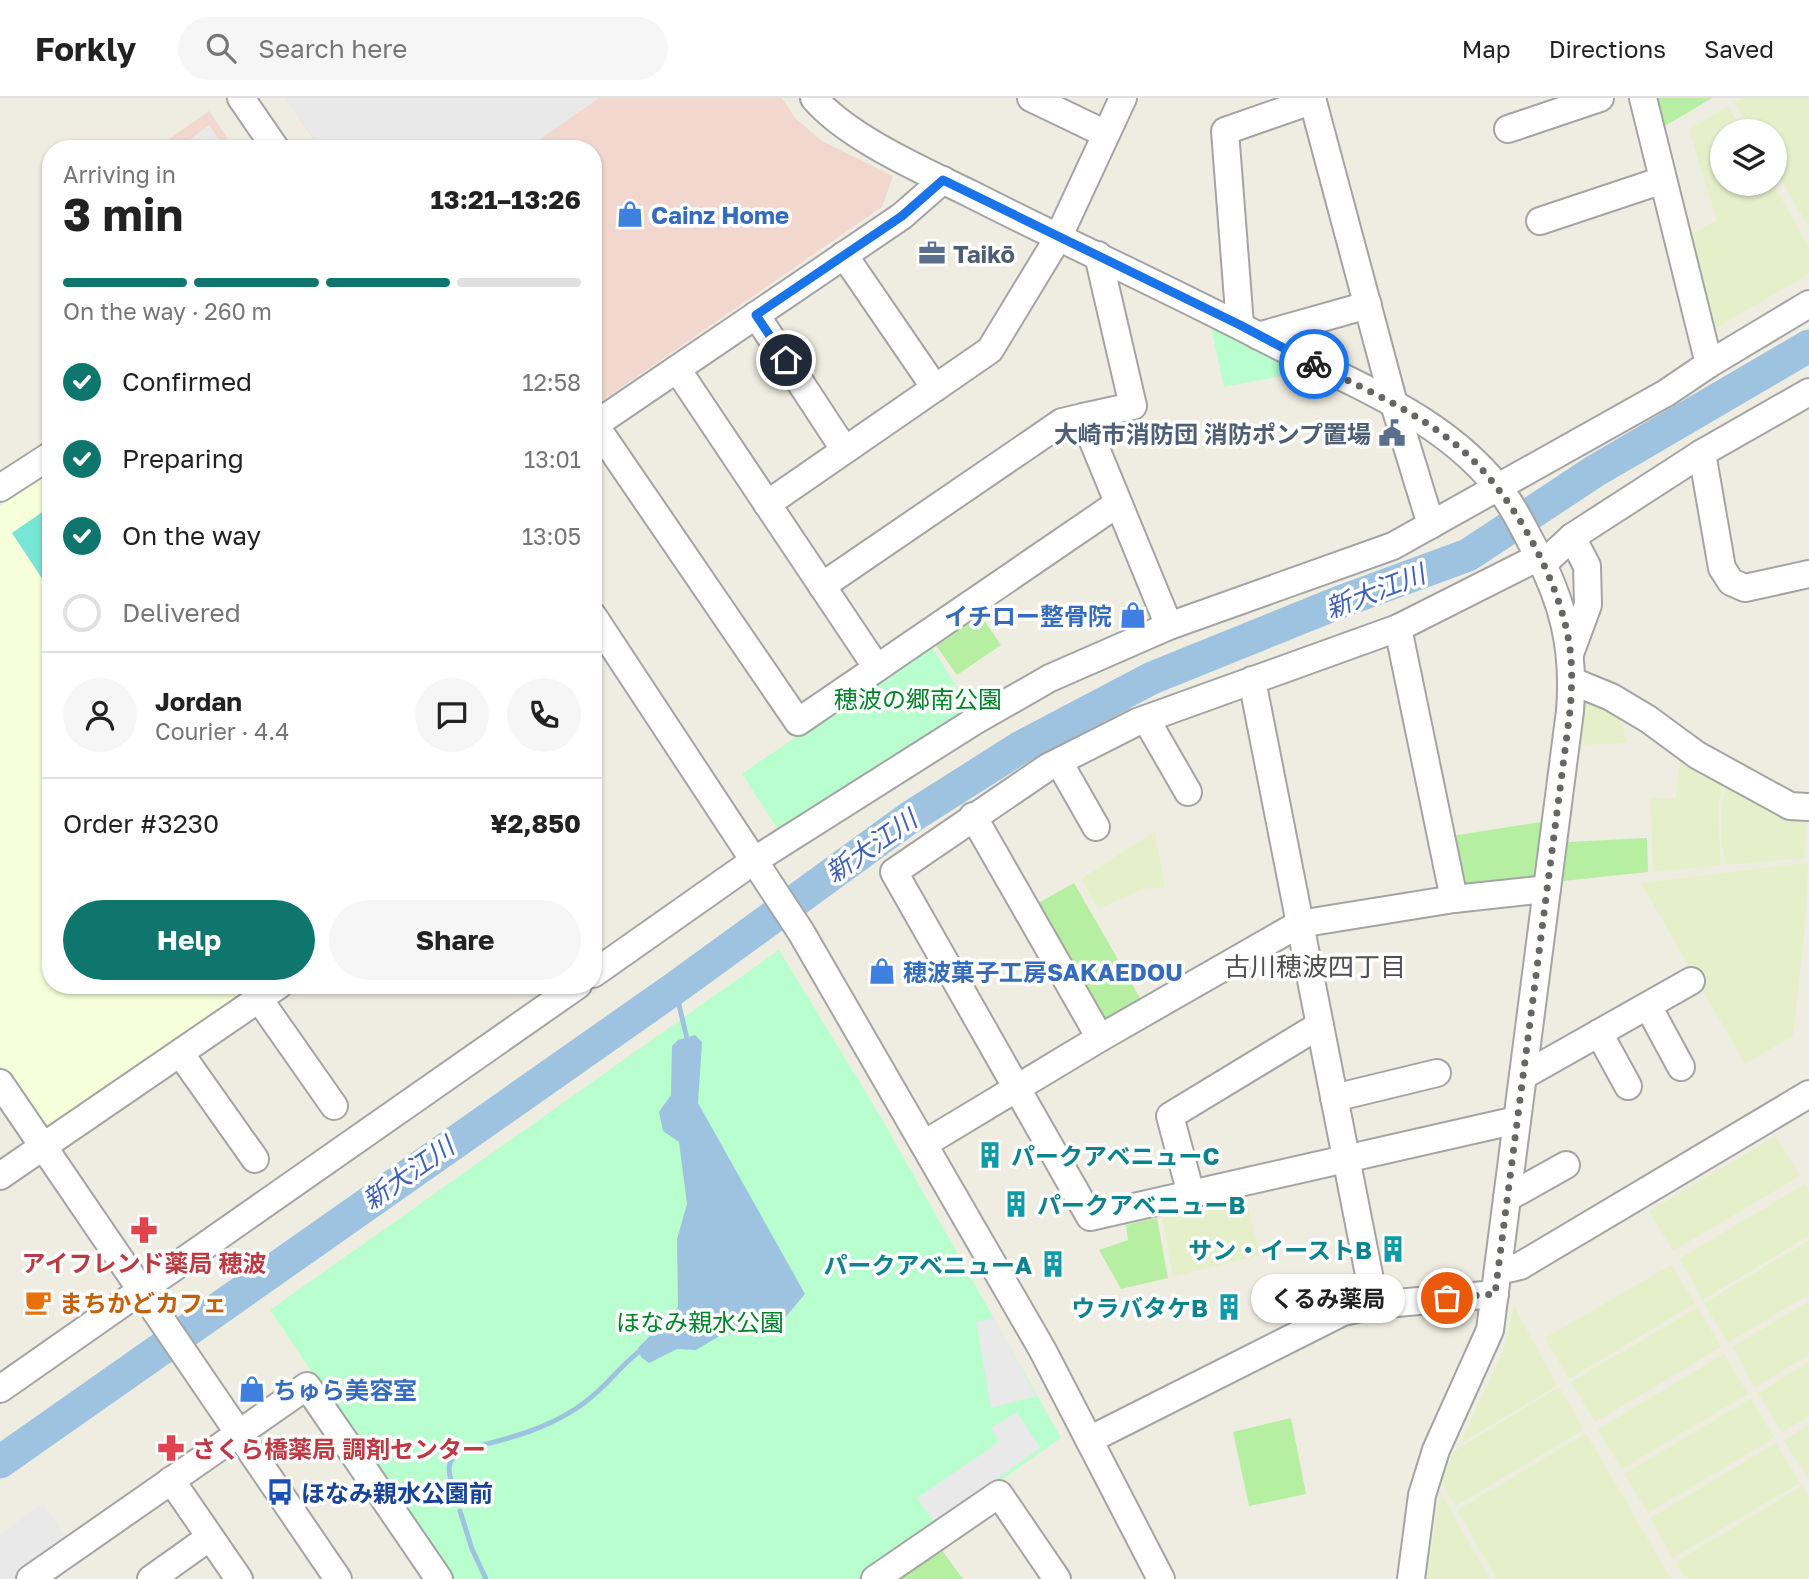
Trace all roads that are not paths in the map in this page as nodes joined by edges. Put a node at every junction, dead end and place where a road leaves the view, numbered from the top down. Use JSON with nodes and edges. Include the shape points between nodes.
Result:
{"nodes":[{"id":1,"x":241,"y":98,"type":"edge"},
{"id":2,"x":814,"y":98,"type":"edge"},
{"id":3,"x":1031,"y":98,"type":"edge"},
{"id":4,"x":1123,"y":98,"type":"edge"},
{"id":5,"x":1600,"y":98,"type":"edge"},
{"id":6,"x":1643,"y":98,"type":"edge"},
{"id":7,"x":1311,"y":100,"type":"edge"},
{"id":8,"x":1508,"y":129,"type":"dead end"},
{"id":9,"x":1106,"y":134,"type":"junction"},
{"id":10,"x":270,"y":140,"type":"edge"},
{"id":11,"x":943,"y":180,"type":"junction"},
{"id":12,"x":1663,"y":180,"type":"junction"},
{"id":13,"x":1540,"y":221,"type":"dead end"},
{"id":14,"x":1058,"y":238,"type":"junction"},
{"id":15,"x":844,"y":255,"type":"junction"},
{"id":16,"x":1098,"y":255,"type":"junction"},
{"id":17,"x":1809,"y":304,"type":"edge"},
{"id":18,"x":1368,"y":305,"type":"junction"},
{"id":19,"x":756,"y":315,"type":"junction"},
{"id":20,"x":1249,"y":330,"type":"junction"},
{"id":21,"x":1709,"y":364,"type":"junction"},
{"id":22,"x":677,"y":369,"type":"junction"},
{"id":23,"x":935,"y":388,"type":"junction"},
{"id":24,"x":1809,"y":392,"type":"edge"},
{"id":25,"x":1394,"y":404,"type":"junction"},
{"id":26,"x":1083,"y":417,"type":"junction"},
{"id":27,"x":602,"y":420,"type":"edge"},
{"id":28,"x":602,"y":437,"type":"edge"},
{"id":29,"x":844,"y":449,"type":"junction"},
{"id":30,"x":1702,"y":453,"type":"junction"},
{"id":31,"x":42,"y":458,"type":"edge"},
{"id":32,"x":5,"y":475,"type":"edge"},
{"id":33,"x":1503,"y":494,"type":"junction"},
{"id":34,"x":767,"y":504,"type":"junction"},
{"id":35,"x":1117,"y":504,"type":"junction"},
{"id":36,"x":1431,"y":525,"type":"junction"},
{"id":37,"x":1572,"y":537,"type":"junction"},
{"id":38,"x":1538,"y":555,"type":"junction"},
{"id":39,"x":1809,"y":574,"type":"edge"},
{"id":40,"x":822,"y":586,"type":"junction"},
{"id":41,"x":1169,"y":626,"type":"junction"},
{"id":42,"x":1398,"y":628,"type":"junction"},
{"id":43,"x":602,"y":630,"type":"edge"},
{"id":44,"x":1570,"y":654,"type":"junction"},
{"id":45,"x":877,"y":668,"type":"junction"},
{"id":46,"x":1252,"y":680,"type":"junction"},
{"id":47,"x":1572,"y":681,"type":"junction"},
{"id":48,"x":1146,"y":719,"type":"junction"},
{"id":49,"x":1059,"y":762,"type":"junction"},
{"id":50,"x":1188,"y":793,"type":"dead end"},
{"id":51,"x":1809,"y":807,"type":"edge"},
{"id":52,"x":973,"y":816,"type":"junction"},
{"id":53,"x":1096,"y":828,"type":"dead end"},
{"id":54,"x":755,"y":860,"type":"junction"},
{"id":55,"x":1546,"y":889,"type":"junction"},
{"id":56,"x":1454,"y":899,"type":"junction"},
{"id":57,"x":1299,"y":924,"type":"junction"},
{"id":58,"x":602,"y":968,"type":"edge"},
{"id":59,"x":1691,"y":981,"type":"dead end"},
{"id":60,"x":266,"y":994,"type":"edge"},
{"id":61,"x":270,"y":994,"type":"edge"},
{"id":62,"x":565,"y":994,"type":"edge"},
{"id":63,"x":1648,"y":1006,"type":"junction"},
{"id":64,"x":1320,"y":1025,"type":"junction"},
{"id":65,"x":1599,"y":1033,"type":"junction"},
{"id":66,"x":1100,"y":1038,"type":"junction"},
{"id":67,"x":180,"y":1053,"type":"junction"},
{"id":68,"x":1681,"y":1067,"type":"dead end"},
{"id":69,"x":1437,"y":1073,"type":"dead end"},
{"id":70,"x":1523,"y":1076,"type":"junction"},
{"id":71,"x":0,"y":1083,"type":"edge"},
{"id":72,"x":1628,"y":1086,"type":"dead end"},
{"id":73,"x":1017,"y":1088,"type":"junction"},
{"id":74,"x":1809,"y":1094,"type":"edge"},
{"id":75,"x":1334,"y":1098,"type":"junction"},
{"id":76,"x":334,"y":1106,"type":"dead end"},
{"id":77,"x":1517,"y":1120,"type":"junction"},
{"id":78,"x":924,"y":1144,"type":"junction"},
{"id":79,"x":43,"y":1146,"type":"junction"},
{"id":80,"x":254,"y":1159,"type":"dead end"},
{"id":81,"x":1345,"y":1159,"type":"junction"},
{"id":82,"x":1566,"y":1166,"type":"dead end"},
{"id":83,"x":0,"y":1176,"type":"edge"},
{"id":84,"x":1191,"y":1194,"type":"junction"},
{"id":85,"x":1507,"y":1198,"type":"junction"},
{"id":86,"x":1496,"y":1282,"type":"junction"},
{"id":87,"x":140,"y":1291,"type":"junction"},
{"id":88,"x":1376,"y":1305,"type":"junction"},
{"id":89,"x":0,"y":1389,"type":"edge"},
{"id":90,"x":239,"y":1433,"type":"junction"},
{"id":91,"x":1089,"y":1440,"type":"junction"},
{"id":92,"x":171,"y":1480,"type":"junction"},
{"id":93,"x":210,"y":1537,"type":"junction"},
{"id":94,"x":30,"y":1579,"type":"edge"},
{"id":95,"x":151,"y":1579,"type":"edge"},
{"id":96,"x":239,"y":1579,"type":"edge"},
{"id":97,"x":338,"y":1579,"type":"edge"},
{"id":98,"x":439,"y":1579,"type":"edge"},
{"id":99,"x":875,"y":1579,"type":"edge"},
{"id":100,"x":1057,"y":1579,"type":"edge"},
{"id":101,"x":1161,"y":1579,"type":"edge"},
{"id":102,"x":1411,"y":1579,"type":"edge"}],
"edges":[{"from":1,"to":10,"type":"street"},
{"from":2,"to":11,"type":"street","via":[[848,129]]},
{"from":3,"to":9,"type":"street"},
{"from":4,"to":9,"type":"street"},
{"from":5,"to":8,"type":"street"},
{"from":6,"to":12,"type":"street"},
{"from":7,"to":18,"type":"street"},
{"from":7,"to":20,"type":"street","via":[[1226,131]]},
{"from":9,"to":14,"type":"street"},
{"from":11,"to":14,"type":"street"},
{"from":11,"to":15,"type":"street","via":[[902,216]]},
{"from":12,"to":13,"type":"street"},
{"from":12,"to":21,"type":"street"},
{"from":14,"to":16,"type":"street"},
{"from":14,"to":23,"type":"street","via":[[990,350]]},
{"from":15,"to":19,"type":"street"},
{"from":15,"to":23,"type":"street"},
{"from":16,"to":20,"type":"street"},
{"from":16,"to":26,"type":"street","via":[[1133,406]]},
{"from":17,"to":21,"type":"street"},
{"from":18,"to":20,"type":"street"},
{"from":18,"to":25,"type":"street"},
{"from":19,"to":22,"type":"street"},
{"from":19,"to":29,"type":"street"},
{"from":20,"to":25,"type":"street"},
{"from":21,"to":33,"type":"street"},
{"from":22,"to":27,"type":"street"},
{"from":22,"to":34,"type":"street"},
{"from":23,"to":29,"type":"street"},
{"from":24,"to":30,"type":"street"},
{"from":25,"to":33,"type":"street","via":[[1462,450]]},
{"from":25,"to":36,"type":"street"},
{"from":26,"to":35,"type":"street"},
{"from":26,"to":40,"type":"street","via":[[1062,422]]},
{"from":28,"to":45,"type":"street","via":[[798,722]]},
{"from":29,"to":34,"type":"street"},
{"from":30,"to":37,"type":"street"},
{"from":30,"to":39,"type":"street","via":[[1721,568],[1731,582],[1745,587]]},
{"from":31,"to":32,"type":"street"},
{"from":33,"to":36,"type":"street"},
{"from":33,"to":38,"type":"street"},
{"from":34,"to":40,"type":"street"},
{"from":35,"to":41,"type":"street"},
{"from":35,"to":45,"type":"street"},
{"from":36,"to":41,"type":"street","via":[[1393,545]]},
{"from":37,"to":38,"type":"street"},
{"from":37,"to":44,"type":"street","via":[[1587,566],[1588,605]]},
{"from":38,"to":42,"type":"street"},
{"from":38,"to":44,"type":"street","via":[[1559,602]]},
{"from":40,"to":45,"type":"street"},
{"from":41,"to":54,"type":"street","via":[[1050,678]]},
{"from":42,"to":46,"type":"street"},
{"from":42,"to":56,"type":"street"},
{"from":43,"to":54,"type":"street"},
{"from":44,"to":47,"type":"street"},
{"from":46,"to":48,"type":"street"},
{"from":46,"to":57,"type":"street"},
{"from":47,"to":51,"type":"street","via":[[1611,697],[1696,755],[1790,806]]},
{"from":47,"to":55,"type":"street"},
{"from":48,"to":49,"type":"street"},
{"from":48,"to":50,"type":"street"},
{"from":49,"to":52,"type":"street"},
{"from":49,"to":53,"type":"street"},
{"from":52,"to":66,"type":"street"},
{"from":52,"to":73,"type":"street","via":[[894,872]]},
{"from":54,"to":58,"type":"street"},
{"from":54,"to":78,"type":"street"},
{"from":55,"to":56,"type":"street"},
{"from":55,"to":70,"type":"street"},
{"from":56,"to":57,"type":"street"},
{"from":57,"to":64,"type":"street"},
{"from":57,"to":66,"type":"street"},
{"from":59,"to":63,"type":"street"},
{"from":60,"to":67,"type":"street"},
{"from":61,"to":76,"type":"street"},
{"from":62,"to":87,"type":"street"},
{"from":63,"to":65,"type":"street"},
{"from":63,"to":68,"type":"street"},
{"from":64,"to":75,"type":"street"},
{"from":64,"to":84,"type":"street","via":[[1170,1116]]},
{"from":65,"to":70,"type":"street"},
{"from":65,"to":72,"type":"street"},
{"from":66,"to":73,"type":"street"},
{"from":67,"to":79,"type":"street"},
{"from":67,"to":80,"type":"street"},
{"from":69,"to":75,"type":"street"},
{"from":70,"to":77,"type":"street"},
{"from":71,"to":79,"type":"street"},
{"from":73,"to":78,"type":"street"},
{"from":73,"to":84,"type":"street","via":[[1090,1217]]},
{"from":74,"to":86,"type":"street"},
{"from":75,"to":81,"type":"street"},
{"from":77,"to":81,"type":"street"},
{"from":77,"to":85,"type":"street"},
{"from":78,"to":91,"type":"street"},
{"from":79,"to":83,"type":"street"},
{"from":79,"to":87,"type":"street"},
{"from":81,"to":84,"type":"street"},
{"from":81,"to":88,"type":"street"},
{"from":82,"to":85,"type":"street"},
{"from":85,"to":86,"type":"street"},
{"from":86,"to":88,"type":"street"},
{"from":86,"to":102,"type":"street","via":[[1490,1330],[1436,1450],[1422,1495]]},
{"from":87,"to":89,"type":"street"},
{"from":87,"to":90,"type":"street"},
{"from":88,"to":91,"type":"street","via":[[1343,1312]]},
{"from":90,"to":92,"type":"street"},
{"from":90,"to":97,"type":"street"},
{"from":90,"to":98,"type":"street","via":[[307,1386]]},
{"from":91,"to":101,"type":"street"},
{"from":92,"to":93,"type":"street"},
{"from":92,"to":94,"type":"street"},
{"from":93,"to":95,"type":"street"},
{"from":93,"to":96,"type":"street"},
{"from":99,"to":100,"type":"street","via":[[999,1494]]}]}
